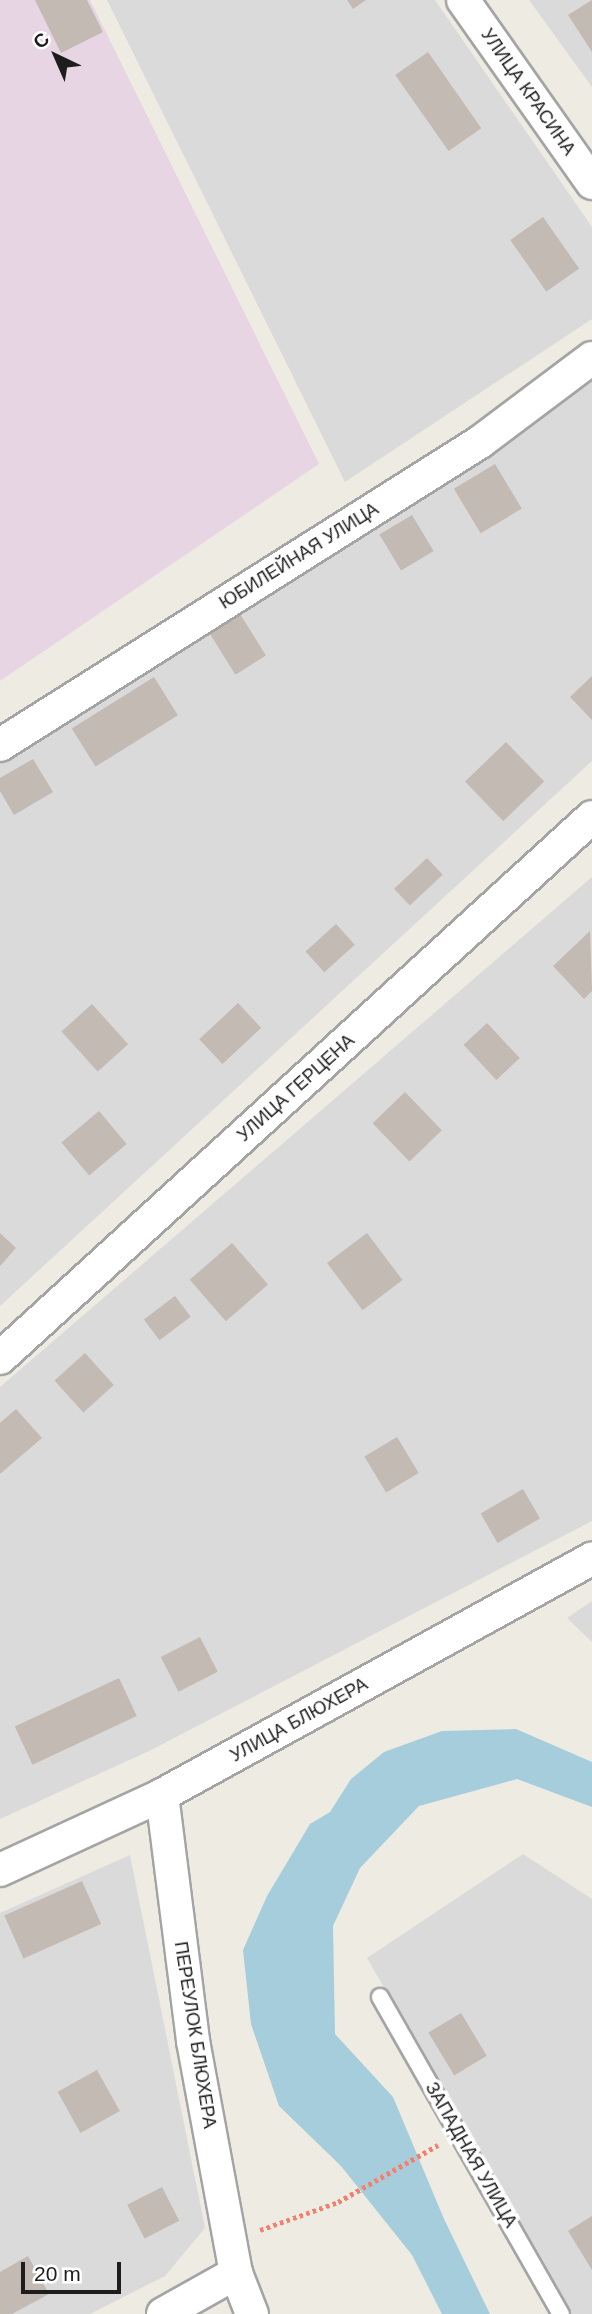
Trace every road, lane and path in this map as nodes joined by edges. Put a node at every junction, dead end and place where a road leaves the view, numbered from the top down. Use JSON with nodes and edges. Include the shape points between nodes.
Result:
{"nodes":[{"id":1,"x":463,"y":0,"type":"edge"},
{"id":2,"x":592,"y":183,"type":"edge"},
{"id":3,"x":592,"y":358,"type":"edge"},
{"id":4,"x":0,"y":745,"type":"edge"},
{"id":5,"x":592,"y":817,"type":"edge"},
{"id":6,"x":0,"y":1358,"type":"edge"},
{"id":7,"x":592,"y":1559,"type":"edge"},
{"id":8,"x":162,"y":1795,"type":"junction"},
{"id":9,"x":0,"y":1870,"type":"edge"},
{"id":10,"x":380,"y":1997,"type":"dead end"},
{"id":11,"x":434,"y":2147,"type":"dead end"},
{"id":12,"x":230,"y":2241,"type":"junction"},
{"id":13,"x":236,"y":2273,"type":"junction"},
{"id":14,"x":163,"y":2314,"type":"edge"},
{"id":15,"x":252,"y":2314,"type":"edge"},
{"id":16,"x":561,"y":2314,"type":"edge"}],
"edges":[{"from":1,"to":2,"type":"street","name":"УЛИЦА КРАСИНА"},
{"from":3,"to":4,"type":"street","name":"ЮБИЛЕЙНАЯ УЛИЦА","via":[[480,442]]},
{"from":5,"to":6,"type":"street","name":"УЛИЦА ГЕРЦЕНА"},
{"from":7,"to":8,"type":"street","name":"УЛИЦА БЛЮХЕРА"},
{"from":8,"to":9,"type":"street","name":"УЛИЦА БЛЮХЕРА"},
{"from":8,"to":12,"type":"street","name":"ПЕРЕУЛОК БЛЮХЕРА","via":[[192,2041]]},
{"from":10,"to":16,"type":"lane","name":"ЗАПАДНАЯ УЛИЦА"},
{"from":11,"to":12,"type":"path","via":[[338,2202]]},
{"from":12,"to":13,"type":"street","name":"ПЕРЕУЛОК БЛЮХЕРА"},
{"from":13,"to":14,"type":"street"},
{"from":13,"to":15,"type":"street","name":"ПЕРЕУЛОК БЛЮХЕРА"}]}
